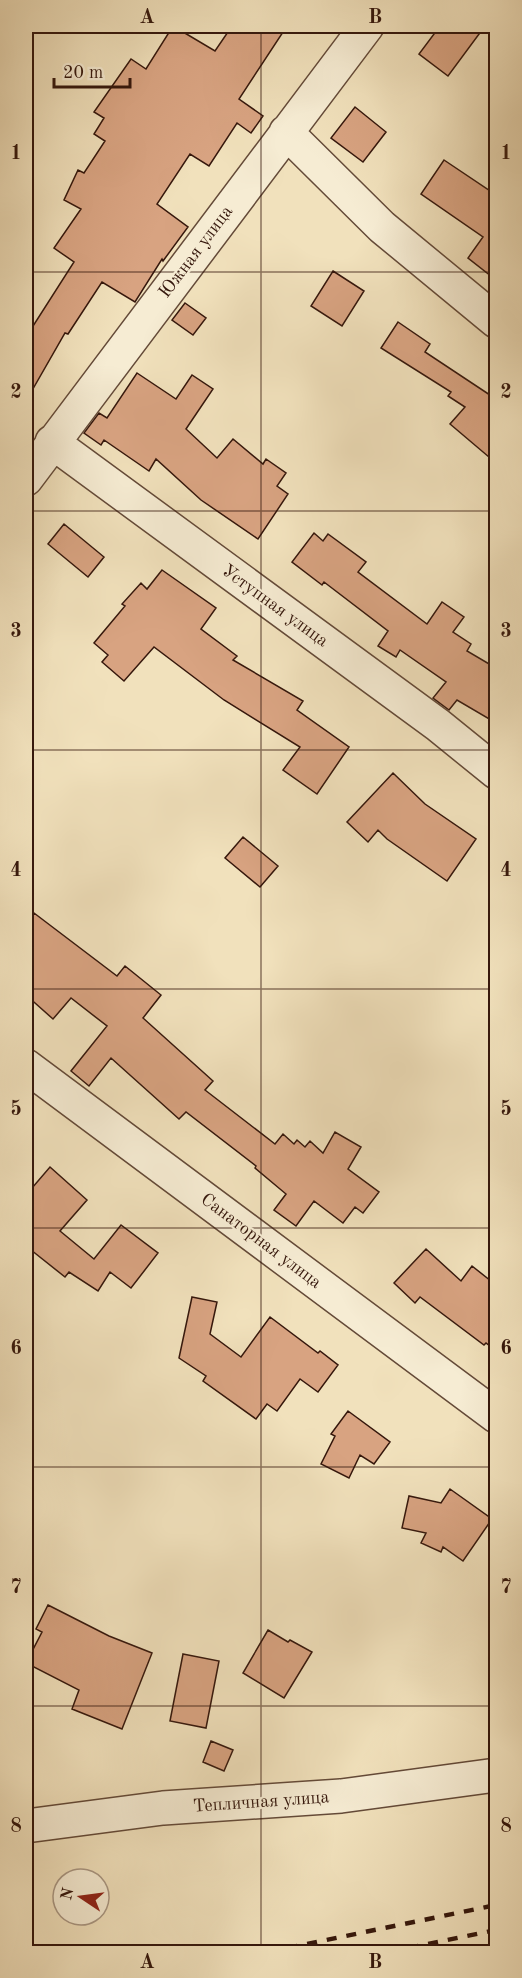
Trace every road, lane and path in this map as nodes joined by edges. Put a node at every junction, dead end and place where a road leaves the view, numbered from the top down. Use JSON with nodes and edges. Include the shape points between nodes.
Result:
{"nodes":[{"id":1,"x":367,"y":26,"type":"edge"},
{"id":2,"x":286,"y":132,"type":"junction"},
{"id":3,"x":496,"y":321,"type":"edge"},
{"id":4,"x":52,"y":442,"type":"junction"},
{"id":5,"x":26,"y":478,"type":"edge"},
{"id":6,"x":496,"y":772,"type":"edge"},
{"id":7,"x":26,"y":1066,"type":"edge"},
{"id":8,"x":496,"y":1416,"type":"edge"},
{"id":9,"x":496,"y":1775,"type":"edge"},
{"id":10,"x":26,"y":1826,"type":"edge"}],
"edges":[{"from":1,"to":2,"type":"street","name":"Южная улица"},
{"from":2,"to":3,"type":"street","via":[[382,227]]},
{"from":2,"to":4,"type":"street","name":"Южная улица"},
{"from":4,"to":5,"type":"street","name":"Южная улица"},
{"from":4,"to":6,"type":"street","name":"Уступная улица","via":[[438,725]]},
{"from":7,"to":8,"type":"street","name":"Санаторная улица"},
{"from":9,"to":10,"type":"street","name":"Тепличная улица","via":[[341,1796],[163,1808]]}]}
